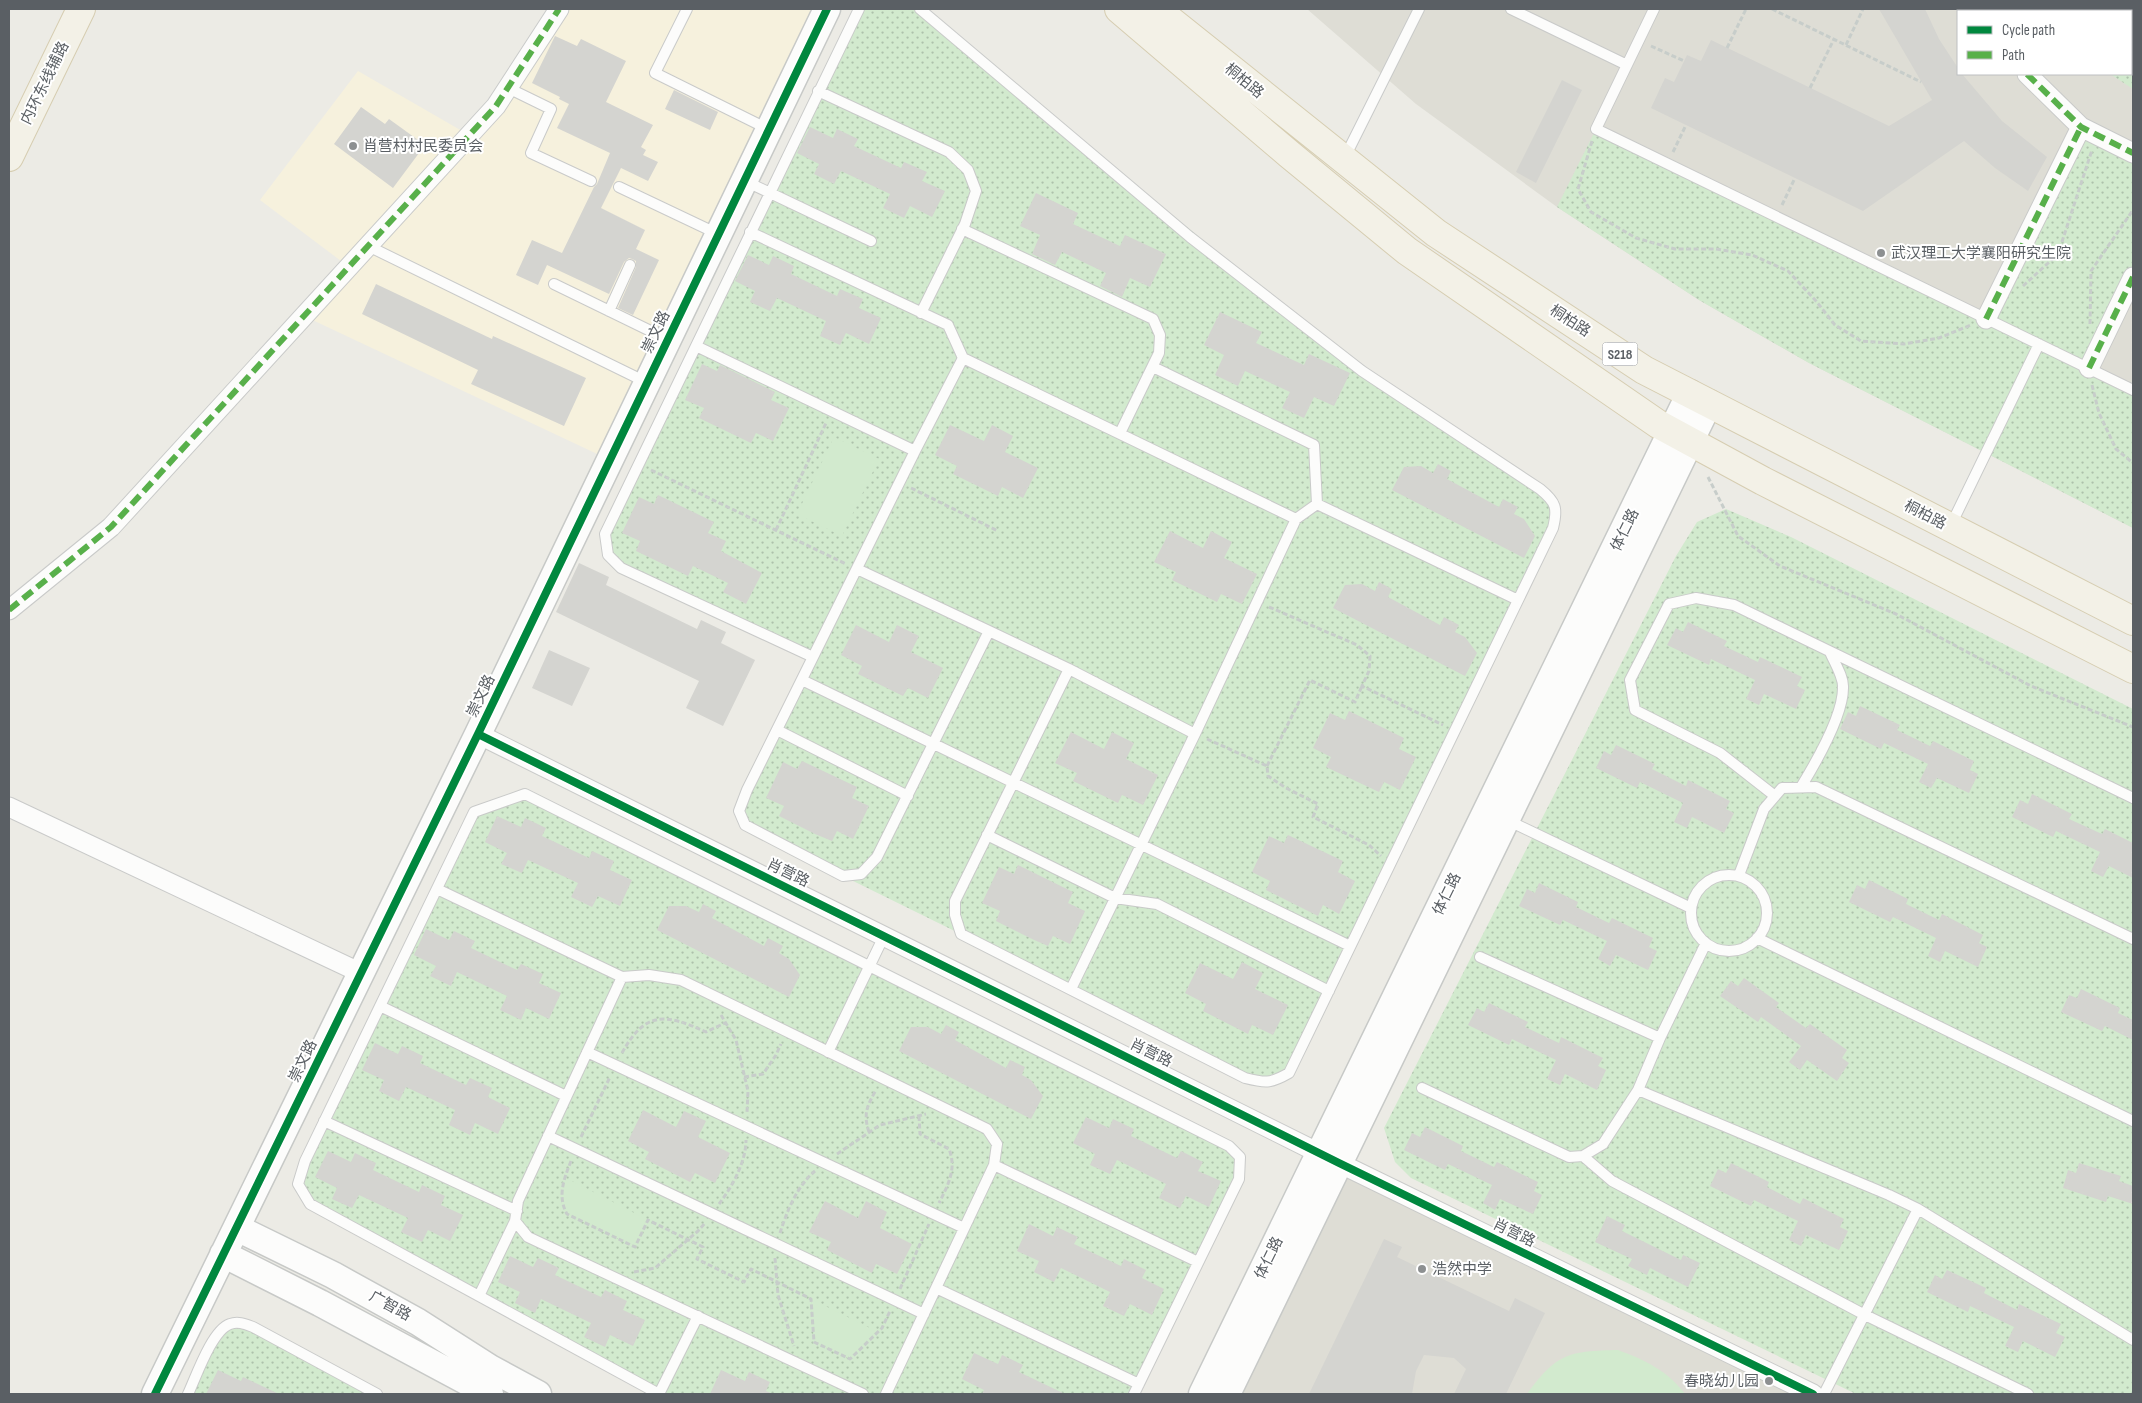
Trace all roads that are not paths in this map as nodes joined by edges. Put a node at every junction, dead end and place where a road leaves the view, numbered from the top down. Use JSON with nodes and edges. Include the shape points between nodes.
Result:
{"nodes":[{"id":1,"x":81,"y":9,"type":"edge"},
{"id":2,"x":559,"y":9,"type":"edge"},
{"id":3,"x":687,"y":9,"type":"edge"},
{"id":4,"x":827,"y":9,"type":"edge"},
{"id":5,"x":859,"y":9,"type":"edge"},
{"id":6,"x":920,"y":9,"type":"edge"},
{"id":7,"x":1119,"y":9,"type":"edge"},
{"id":8,"x":1156,"y":9,"type":"edge"},
{"id":9,"x":1419,"y":9,"type":"edge"},
{"id":10,"x":1511,"y":9,"type":"edge"},
{"id":11,"x":1654,"y":9,"type":"edge"},
{"id":12,"x":1627,"y":65,"type":"junction"},
{"id":13,"x":2028,"y":75,"type":"edge"},
{"id":14,"x":508,"y":88,"type":"junction"},
{"id":15,"x":818,"y":92,"type":"junction"},
{"id":16,"x":769,"y":129,"type":"junction"},
{"id":17,"x":2089,"y":131,"type":"junction"},
{"id":18,"x":2133,"y":153,"type":"edge"},
{"id":19,"x":9,"y":157,"type":"edge"},
{"id":20,"x":1344,"y":160,"type":"junction"},
{"id":21,"x":744,"y":180,"type":"junction"},
{"id":22,"x":591,"y":182,"type":"dead end"},
{"id":23,"x":618,"y":187,"type":"dead end"},
{"id":24,"x":770,"y":191,"type":"junction"},
{"id":25,"x":962,"y":229,"type":"junction"},
{"id":26,"x":750,"y":232,"type":"junction"},
{"id":27,"x":718,"y":234,"type":"junction"},
{"id":28,"x":871,"y":241,"type":"dead end"},
{"id":29,"x":368,"y":246,"type":"junction"},
{"id":30,"x":630,"y":265,"type":"dead end"},
{"id":31,"x":2133,"y":277,"type":"edge"},
{"id":32,"x":554,"y":284,"type":"dead end"},
{"id":33,"x":609,"y":311,"type":"junction"},
{"id":34,"x":921,"y":312,"type":"junction"},
{"id":35,"x":1986,"y":318,"type":"junction"},
{"id":36,"x":668,"y":339,"type":"junction"},
{"id":37,"x":2039,"y":344,"type":"junction"},
{"id":38,"x":696,"y":346,"type":"junction"},
{"id":39,"x":963,"y":358,"type":"junction"},
{"id":40,"x":1153,"y":367,"type":"junction"},
{"id":41,"x":2089,"y":368,"type":"junction"},
{"id":42,"x":647,"y":383,"type":"junction"},
{"id":43,"x":2133,"y":390,"type":"edge"},
{"id":44,"x":1700,"y":398,"type":"junction"},
{"id":45,"x":1120,"y":433,"type":"junction"},
{"id":46,"x":1681,"y":436,"type":"junction"},
{"id":47,"x":915,"y":451,"type":"junction"},
{"id":48,"x":1317,"y":504,"type":"junction"},
{"id":49,"x":1296,"y":519,"type":"junction"},
{"id":50,"x":1950,"y":528,"type":"junction"},
{"id":51,"x":857,"y":569,"type":"junction"},
{"id":52,"x":1518,"y":600,"type":"junction"},
{"id":53,"x":9,"y":610,"type":"edge"},
{"id":54,"x":2133,"y":621,"type":"edge"},
{"id":55,"x":989,"y":631,"type":"junction"},
{"id":56,"x":1830,"y":652,"type":"junction"},
{"id":57,"x":813,"y":658,"type":"junction"},
{"id":58,"x":1069,"y":669,"type":"junction"},
{"id":59,"x":2133,"y":669,"type":"edge"},
{"id":60,"x":802,"y":680,"type":"junction"},
{"id":61,"x":777,"y":730,"type":"junction"},
{"id":62,"x":478,"y":734,"type":"junction"},
{"id":63,"x":1195,"y":734,"type":"junction"},
{"id":64,"x":934,"y":744,"type":"junction"},
{"id":65,"x":1013,"y":783,"type":"junction"},
{"id":66,"x":1801,"y":787,"type":"junction"},
{"id":67,"x":908,"y":796,"type":"junction"},
{"id":68,"x":1775,"y":796,"type":"junction"},
{"id":69,"x":2133,"y":798,"type":"edge"},
{"id":70,"x":9,"y":807,"type":"edge"},
{"id":71,"x":1506,"y":819,"type":"junction"},
{"id":72,"x":988,"y":835,"type":"junction"},
{"id":73,"x":1141,"y":844,"type":"junction"},
{"id":74,"x":1739,"y":876,"type":"junction"},
{"id":75,"x":437,"y":889,"type":"junction"},
{"id":76,"x":1115,"y":898,"type":"junction"},
{"id":77,"x":1691,"y":908,"type":"junction"},
{"id":78,"x":884,"y":936,"type":"junction"},
{"id":79,"x":1757,"y":938,"type":"junction"},
{"id":80,"x":2133,"y":939,"type":"edge"},
{"id":81,"x":1706,"y":943,"type":"junction"},
{"id":82,"x":1350,"y":946,"type":"junction"},
{"id":83,"x":1480,"y":957,"type":"dead end"},
{"id":84,"x":869,"y":966,"type":"junction"},
{"id":85,"x":361,"y":973,"type":"junction"},
{"id":86,"x":622,"y":977,"type":"junction"},
{"id":87,"x":1071,"y":990,"type":"junction"},
{"id":88,"x":1329,"y":991,"type":"junction"},
{"id":89,"x":380,"y":1006,"type":"junction"},
{"id":90,"x":1660,"y":1038,"type":"junction"},
{"id":91,"x":587,"y":1052,"type":"junction"},
{"id":92,"x":828,"y":1052,"type":"junction"},
{"id":93,"x":1422,"y":1088,"type":"dead end"},
{"id":94,"x":1638,"y":1090,"type":"junction"},
{"id":95,"x":566,"y":1096,"type":"junction"},
{"id":96,"x":324,"y":1121,"type":"junction"},
{"id":97,"x":2133,"y":1121,"type":"edge"},
{"id":98,"x":548,"y":1136,"type":"junction"},
{"id":99,"x":1584,"y":1156,"type":"junction"},
{"id":100,"x":1330,"y":1158,"type":"junction"},
{"id":101,"x":994,"y":1165,"type":"junction"},
{"id":102,"x":1918,"y":1209,"type":"junction"},
{"id":103,"x":516,"y":1216,"type":"junction"},
{"id":104,"x":237,"y":1228,"type":"junction"},
{"id":105,"x":964,"y":1228,"type":"junction"},
{"id":106,"x":222,"y":1254,"type":"junction"},
{"id":107,"x":1198,"y":1262,"type":"junction"},
{"id":108,"x":936,"y":1288,"type":"junction"},
{"id":109,"x":478,"y":1296,"type":"junction"},
{"id":110,"x":924,"y":1314,"type":"junction"},
{"id":111,"x":1865,"y":1315,"type":"junction"},
{"id":112,"x":698,"y":1316,"type":"junction"},
{"id":113,"x":2133,"y":1340,"type":"edge"},
{"id":114,"x":1138,"y":1384,"type":"junction"},
{"id":115,"x":155,"y":1394,"type":"edge"},
{"id":116,"x":188,"y":1394,"type":"edge"},
{"id":117,"x":376,"y":1394,"type":"edge"},
{"id":118,"x":490,"y":1394,"type":"edge"},
{"id":119,"x":538,"y":1394,"type":"edge"},
{"id":120,"x":659,"y":1394,"type":"edge"},
{"id":121,"x":863,"y":1394,"type":"edge"},
{"id":122,"x":886,"y":1394,"type":"edge"},
{"id":123,"x":1134,"y":1394,"type":"edge"},
{"id":124,"x":1202,"y":1394,"type":"edge"},
{"id":125,"x":1227,"y":1394,"type":"edge"},
{"id":126,"x":1813,"y":1394,"type":"edge"},
{"id":127,"x":1824,"y":1394,"type":"edge"},
{"id":128,"x":2028,"y":1394,"type":"edge"}],
"edges":[{"from":1,"to":19,"type":"main road","name":"内环东线辅路"},
{"from":2,"to":14,"type":"street"},
{"from":3,"to":16,"type":"lane","via":[[655,73]]},
{"from":4,"to":16,"type":"street","name":"崇文路"},
{"from":5,"to":15,"type":"lane"},
{"from":6,"to":52,"type":"lane","via":[[1190,237],[1362,370],[1552,498],[1556,512],[1553,528]]},
{"from":7,"to":46,"type":"main road","via":[[1407,251],[1562,359]]},
{"from":8,"to":20,"type":"main road","name":"桐柏路","number":"S218"},
{"from":9,"to":20,"type":"lane"},
{"from":10,"to":12,"type":"lane"},
{"from":11,"to":12,"type":"lane"},
{"from":12,"to":35,"type":"lane","via":[[1596,129]]},
{"from":13,"to":17,"type":"street"},
{"from":14,"to":22,"type":"lane","via":[[551,109],[531,152]]},
{"from":14,"to":29,"type":"street","via":[[496,106]]},
{"from":15,"to":24,"type":"lane"},
{"from":15,"to":25,"type":"lane","via":[[949,152],[968,170],[976,192]]},
{"from":16,"to":21,"type":"street","name":"崇文路"},
{"from":17,"to":18,"type":"street"},
{"from":17,"to":35,"type":"street"},
{"from":20,"to":44,"type":"main road","name":"桐柏路","number":"S218","via":[[1436,233],[1644,370]]},
{"from":21,"to":24,"type":"lane"},
{"from":21,"to":27,"type":"street","name":"崇文路"},
{"from":23,"to":27,"type":"lane"},
{"from":24,"to":26,"type":"lane"},
{"from":24,"to":28,"type":"lane"},
{"from":25,"to":34,"type":"lane"},
{"from":25,"to":40,"type":"lane","via":[[1153,319],[1160,335],[1159,353]]},
{"from":26,"to":34,"type":"lane"},
{"from":26,"to":38,"type":"lane"},
{"from":27,"to":36,"type":"street","name":"崇文路"},
{"from":29,"to":42,"type":"lane"},
{"from":29,"to":53,"type":"street","via":[[111,527]]},
{"from":30,"to":33,"type":"lane"},
{"from":31,"to":41,"type":"street"},
{"from":32,"to":33,"type":"lane"},
{"from":33,"to":36,"type":"lane"},
{"from":34,"to":39,"type":"lane","via":[[948,325]]},
{"from":35,"to":37,"type":"lane"},
{"from":36,"to":42,"type":"street","name":"崇文路"},
{"from":37,"to":41,"type":"lane"},
{"from":37,"to":50,"type":"lane"},
{"from":38,"to":47,"type":"lane"},
{"from":38,"to":57,"type":"lane","via":[[605,534],[608,555],[622,568]]},
{"from":39,"to":45,"type":"lane"},
{"from":39,"to":47,"type":"lane"},
{"from":40,"to":45,"type":"lane"},
{"from":40,"to":48,"type":"lane","via":[[1314,445]]},
{"from":41,"to":43,"type":"lane"},
{"from":42,"to":62,"type":"street","name":"崇文路"},
{"from":44,"to":46,"type":"street","name":"体仁路"},
{"from":44,"to":50,"type":"main road","name":"桐柏路","number":"S218"},
{"from":45,"to":49,"type":"lane"},
{"from":46,"to":59,"type":"main road"},
{"from":46,"to":71,"type":"street","name":"体仁路"},
{"from":46,"to":100,"type":"street","name":"体仁路"},
{"from":47,"to":51,"type":"lane"},
{"from":48,"to":49,"type":"lane"},
{"from":48,"to":52,"type":"lane"},
{"from":49,"to":63,"type":"lane"},
{"from":50,"to":54,"type":"main road","name":"桐柏路","number":"S218"},
{"from":51,"to":55,"type":"lane"},
{"from":51,"to":57,"type":"lane"},
{"from":52,"to":82,"type":"lane"},
{"from":55,"to":58,"type":"lane"},
{"from":55,"to":64,"type":"lane"},
{"from":56,"to":66,"type":"lane","via":[[1844,686],[1841,706]]},
{"from":56,"to":68,"type":"lane","via":[[1734,606],[1696,598],[1669,604],[1630,680],[1635,710],[1720,753]]},
{"from":56,"to":69,"type":"lane"},
{"from":57,"to":60,"type":"lane"},
{"from":58,"to":63,"type":"lane"},
{"from":58,"to":65,"type":"lane"},
{"from":60,"to":61,"type":"lane"},
{"from":60,"to":64,"type":"lane"},
{"from":61,"to":67,"type":"lane"},
{"from":61,"to":67,"type":"lane","via":[[739,811],[745,825],[843,876],[861,874],[878,857]]},
{"from":62,"to":78,"type":"street","name":"肖营路"},
{"from":62,"to":85,"type":"street","name":"崇文路"},
{"from":63,"to":73,"type":"lane"},
{"from":64,"to":65,"type":"lane"},
{"from":64,"to":67,"type":"lane"},
{"from":65,"to":72,"type":"lane"},
{"from":65,"to":73,"type":"lane"},
{"from":66,"to":68,"type":"lane","via":[[1782,788]]},
{"from":66,"to":80,"type":"lane","via":[[1816,786]]},
{"from":68,"to":74,"type":"lane","via":[[1764,809]]},
{"from":70,"to":85,"type":"street"},
{"from":71,"to":77,"type":"lane"},
{"from":71,"to":100,"type":"street","name":"体仁路"},
{"from":72,"to":76,"type":"lane"},
{"from":72,"to":87,"type":"lane","via":[[955,901],[955,915],[961,934]]},
{"from":73,"to":76,"type":"lane"},
{"from":73,"to":82,"type":"lane"},
{"from":74,"to":77,"type":"lane","via":[[1726,874],[1714,877],[1694,895]]},
{"from":74,"to":79,"type":"lane","via":[[1750,880],[1765,899],[1766,923]]},
{"from":75,"to":84,"type":"lane","via":[[474,812],[525,794]]},
{"from":75,"to":86,"type":"lane"},
{"from":75,"to":89,"type":"lane"},
{"from":76,"to":87,"type":"lane"},
{"from":76,"to":88,"type":"lane","via":[[1157,904]]},
{"from":77,"to":81,"type":"lane","via":[[1697,934]]},
{"from":78,"to":84,"type":"lane"},
{"from":78,"to":100,"type":"street","name":"肖营路"},
{"from":79,"to":81,"type":"lane","via":[[1743,949],[1731,951]]},
{"from":79,"to":97,"type":"lane"},
{"from":81,"to":90,"type":"lane"},
{"from":82,"to":88,"type":"lane"},
{"from":83,"to":90,"type":"lane"},
{"from":84,"to":92,"type":"lane"},
{"from":84,"to":107,"type":"lane","via":[[1229,1146],[1240,1157],[1239,1179]]},
{"from":85,"to":104,"type":"street","name":"崇文路"},
{"from":86,"to":91,"type":"lane"},
{"from":86,"to":92,"type":"lane","via":[[649,975],[681,980]]},
{"from":87,"to":88,"type":"lane","via":[[1245,1078],[1263,1083],[1289,1073]]},
{"from":89,"to":95,"type":"lane"},
{"from":89,"to":96,"type":"lane"},
{"from":90,"to":94,"type":"lane"},
{"from":91,"to":95,"type":"lane"},
{"from":91,"to":105,"type":"lane"},
{"from":92,"to":101,"type":"lane","via":[[987,1130],[997,1144]]},
{"from":93,"to":99,"type":"lane","via":[[1569,1157]]},
{"from":94,"to":99,"type":"lane","via":[[1603,1144]]},
{"from":94,"to":102,"type":"lane"},
{"from":95,"to":98,"type":"lane"},
{"from":96,"to":103,"type":"lane"},
{"from":96,"to":109,"type":"lane","via":[[305,1160],[298,1184],[310,1204]]},
{"from":98,"to":103,"type":"lane","via":[[518,1201]]},
{"from":98,"to":110,"type":"lane"},
{"from":99,"to":111,"type":"lane","via":[[1612,1181]]},
{"from":100,"to":124,"type":"street","name":"体仁路"},
{"from":100,"to":125,"type":"street","name":"体仁路"},
{"from":100,"to":126,"type":"street","name":"肖营路"},
{"from":101,"to":105,"type":"lane"},
{"from":101,"to":107,"type":"lane"},
{"from":102,"to":111,"type":"lane"},
{"from":102,"to":113,"type":"lane"},
{"from":103,"to":109,"type":"lane"},
{"from":103,"to":112,"type":"lane","via":[[528,1237]]},
{"from":104,"to":106,"type":"street","name":"崇文路"},
{"from":104,"to":119,"type":"street","name":"广智路","via":[[333,1275]]},
{"from":105,"to":108,"type":"lane"},
{"from":106,"to":115,"type":"street","name":"崇文路"},
{"from":106,"to":118,"type":"street","name":"广智路"},
{"from":107,"to":114,"type":"lane"},
{"from":108,"to":110,"type":"lane"},
{"from":108,"to":114,"type":"lane"},
{"from":109,"to":120,"type":"lane"},
{"from":110,"to":122,"type":"lane"},
{"from":111,"to":127,"type":"lane"},
{"from":111,"to":128,"type":"lane"},
{"from":112,"to":120,"type":"lane"},
{"from":112,"to":121,"type":"lane"},
{"from":114,"to":123,"type":"lane"},
{"from":116,"to":117,"type":"lane","via":[[218,1331],[229,1324],[241,1322]]}]}
